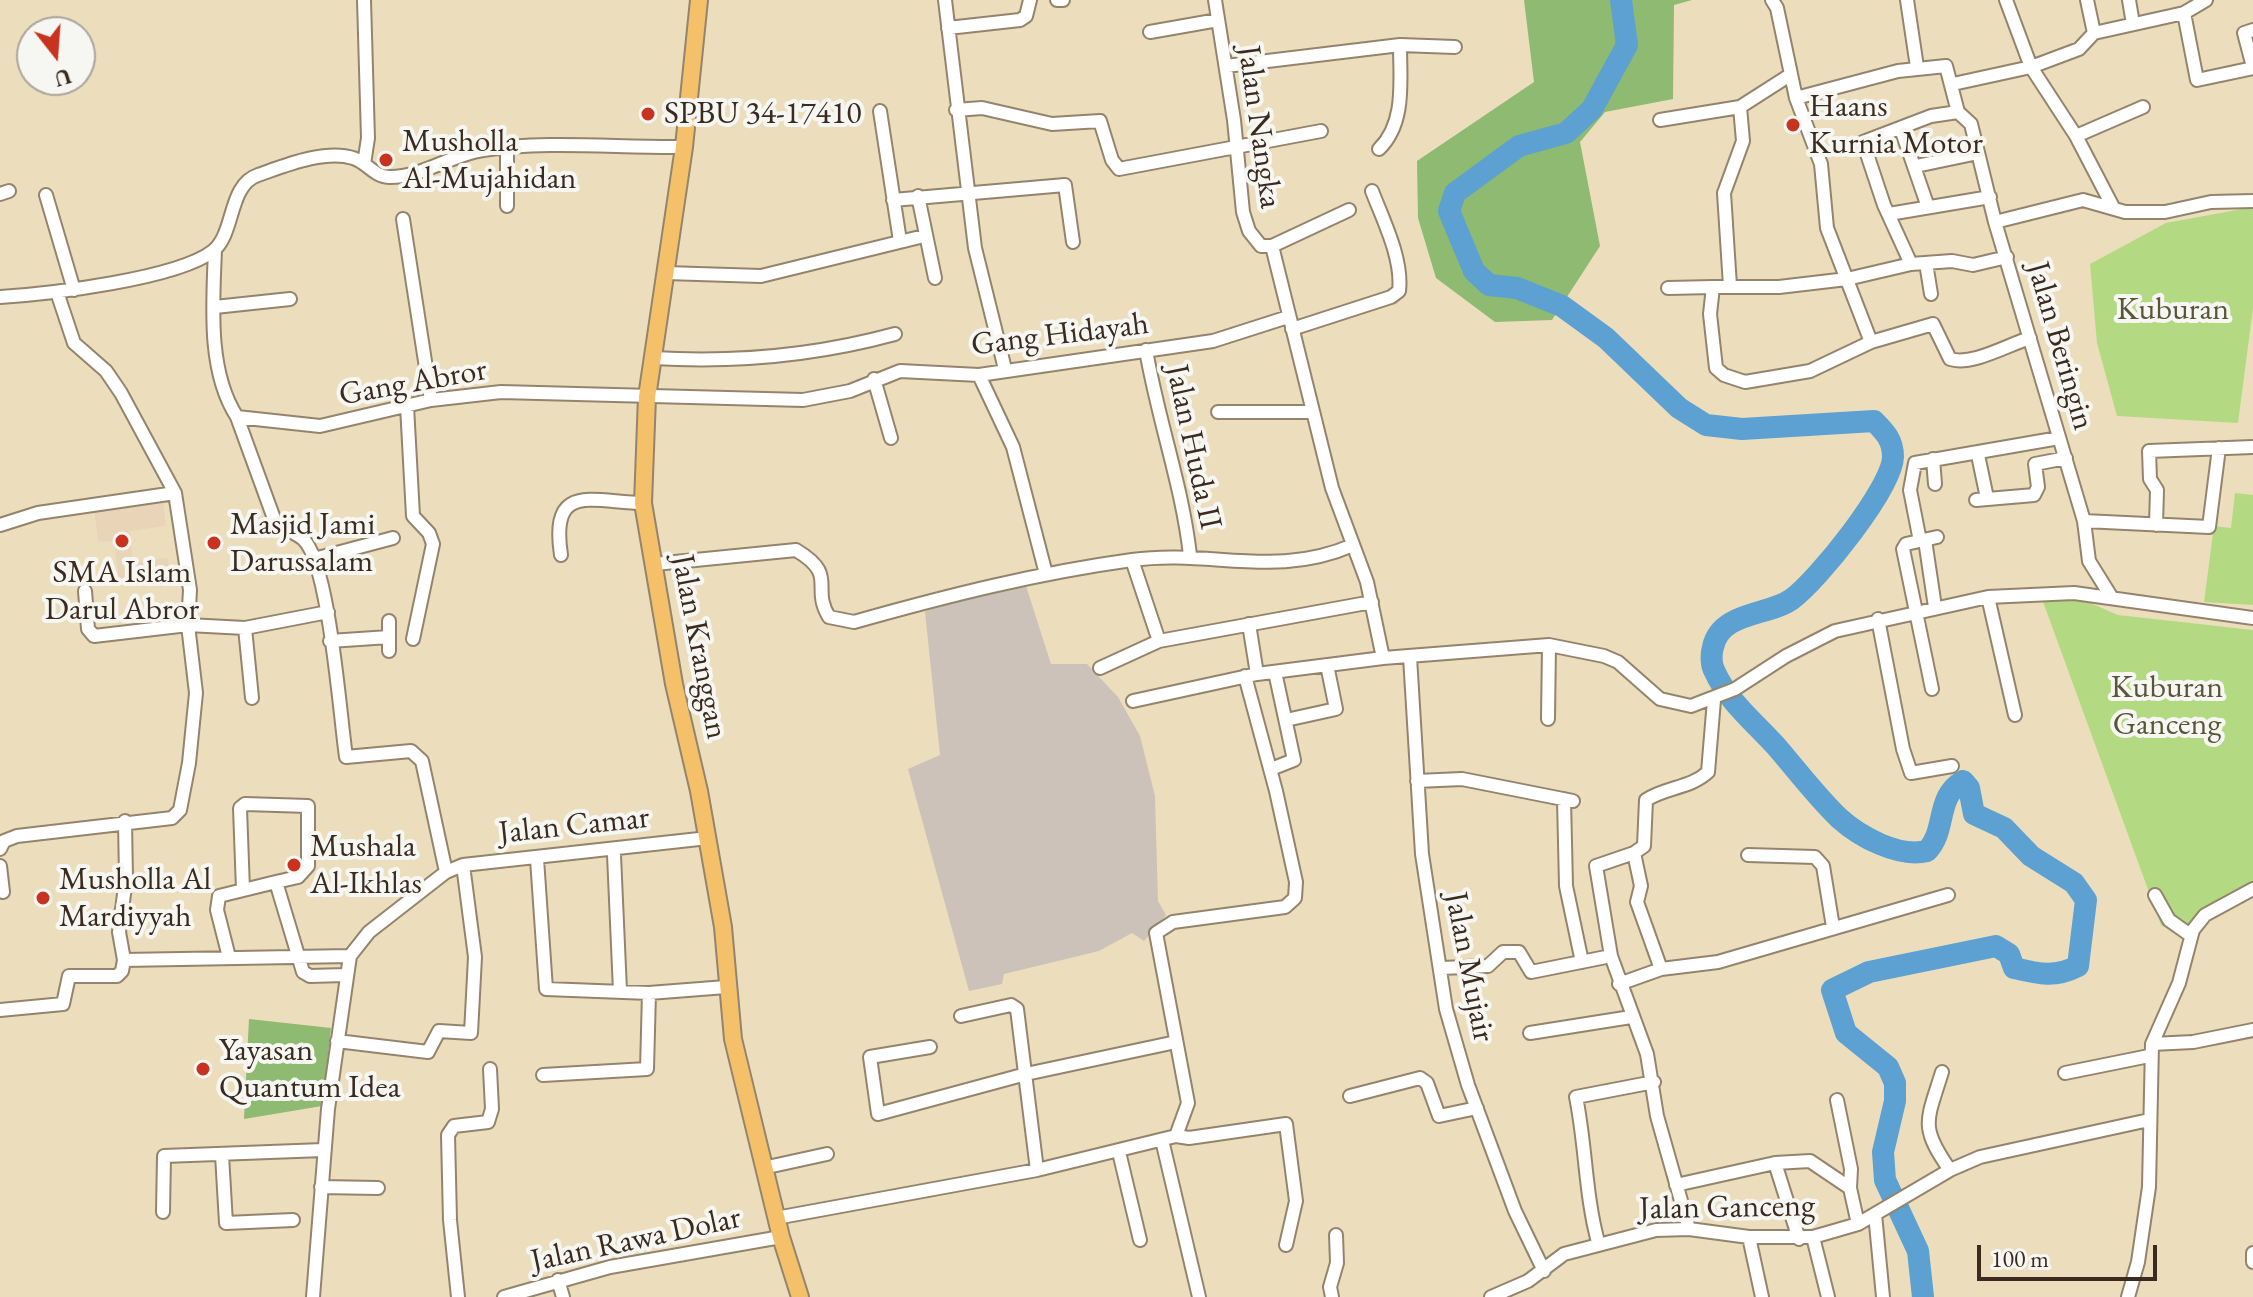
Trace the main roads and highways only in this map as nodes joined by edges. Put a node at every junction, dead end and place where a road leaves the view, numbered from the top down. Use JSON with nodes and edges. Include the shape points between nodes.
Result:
{"nodes":[{"id":1,"x":699,"y":0,"type":"edge"},
{"id":2,"x":800,"y":1297,"type":"edge"}],
"edges":[{"from":1,"to":2,"type":"main road","name":"Jalan Kranggan","via":[[684,147],[647,397],[643,503],[723,927],[733,1039]]}]}
